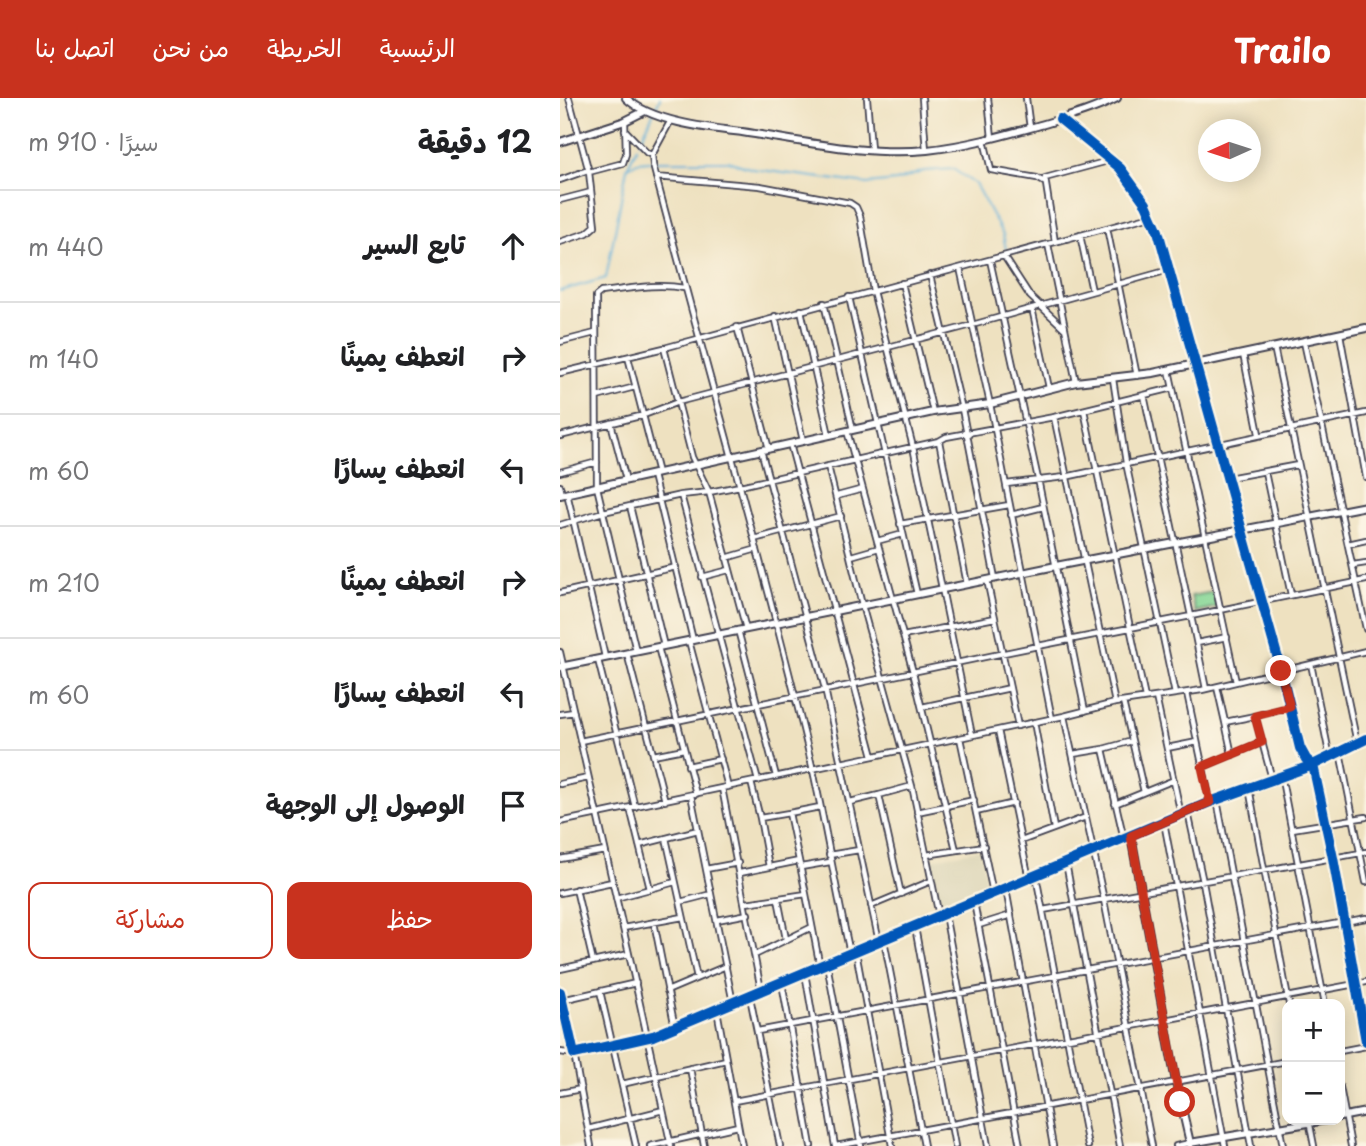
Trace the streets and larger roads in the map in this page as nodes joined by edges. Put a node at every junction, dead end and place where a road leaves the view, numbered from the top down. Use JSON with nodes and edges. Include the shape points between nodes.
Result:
{"nodes":[{"id":1,"x":569,"y":98,"type":"edge"},
{"id":2,"x":867,"y":98,"type":"edge"},
{"id":3,"x":922,"y":98,"type":"edge"},
{"id":4,"x":988,"y":98,"type":"edge"},
{"id":5,"x":1026,"y":98,"type":"edge"},
{"id":6,"x":1117,"y":98,"type":"edge"},
{"id":7,"x":560,"y":100,"type":"edge"},
{"id":8,"x":631,"y":100,"type":"edge"},
{"id":9,"x":646,"y":111,"type":"junction"},
{"id":10,"x":671,"y":119,"type":"junction"},
{"id":11,"x":1060,"y":119,"type":"junction"},
{"id":12,"x":625,"y":121,"type":"junction"},
{"id":13,"x":1030,"y":128,"type":"junction"},
{"id":14,"x":625,"y":130,"type":"junction"},
{"id":15,"x":578,"y":136,"type":"junction"},
{"id":16,"x":992,"y":138,"type":"junction"},
{"id":17,"x":984,"y":140,"type":"junction"},
{"id":18,"x":560,"y":142,"type":"edge"},
{"id":19,"x":871,"y":149,"type":"junction"},
{"id":20,"x":926,"y":150,"type":"junction"},
{"id":21,"x":652,"y":157,"type":"junction"},
{"id":22,"x":1112,"y":160,"type":"junction"},
{"id":23,"x":589,"y":171,"type":"junction"},
{"id":24,"x":656,"y":177,"type":"junction"},
{"id":25,"x":560,"y":180,"type":"edge"},
{"id":26,"x":1044,"y":182,"type":"junction"},
{"id":27,"x":591,"y":192,"type":"junction"},
{"id":28,"x":560,"y":200,"type":"edge"},
{"id":29,"x":1152,"y":215,"type":"junction"},
{"id":30,"x":1107,"y":228,"type":"junction"},
{"id":31,"x":1080,"y":235,"type":"junction"},
{"id":32,"x":560,"y":242,"type":"edge"},
{"id":33,"x":1055,"y":242,"type":"junction"},
{"id":34,"x":1048,"y":244,"type":"junction"},
{"id":35,"x":1004,"y":256,"type":"junction"},
{"id":36,"x":990,"y":260,"type":"junction"},
{"id":37,"x":960,"y":268,"type":"junction"},
{"id":38,"x":1170,"y":270,"type":"junction"},
{"id":39,"x":930,"y":275,"type":"junction"},
{"id":40,"x":902,"y":283,"type":"junction"},
{"id":41,"x":1117,"y":285,"type":"junction"},
{"id":42,"x":684,"y":288,"type":"junction"},
{"id":43,"x":873,"y":290,"type":"junction"},
{"id":44,"x":1092,"y":291,"type":"junction"},
{"id":45,"x":849,"y":297,"type":"junction"},
{"id":46,"x":1060,"y":300,"type":"junction"},
{"id":47,"x":824,"y":303,"type":"junction"},
{"id":48,"x":1039,"y":306,"type":"junction"},
{"id":49,"x":1032,"y":308,"type":"junction"},
{"id":50,"x":801,"y":310,"type":"junction"},
{"id":51,"x":775,"y":316,"type":"junction"},
{"id":52,"x":1002,"y":316,"type":"junction"},
{"id":53,"x":972,"y":325,"type":"junction"},
{"id":54,"x":737,"y":327,"type":"junction"},
{"id":55,"x":1366,"y":328,"type":"edge"},
{"id":56,"x":1066,"y":329,"type":"junction"},
{"id":57,"x":944,"y":332,"type":"junction"},
{"id":58,"x":595,"y":333,"type":"junction"},
{"id":59,"x":1339,"y":334,"type":"junction"},
{"id":60,"x":698,"y":337,"type":"junction"},
{"id":61,"x":916,"y":339,"type":"junction"},
{"id":62,"x":560,"y":342,"type":"edge"},
{"id":63,"x":1304,"y":342,"type":"junction"},
{"id":64,"x":887,"y":347,"type":"junction"},
{"id":65,"x":1274,"y":347,"type":"junction"},
{"id":66,"x":664,"y":348,"type":"junction"},
{"id":67,"x":863,"y":354,"type":"junction"},
{"id":68,"x":1243,"y":354,"type":"junction"},
{"id":69,"x":628,"y":357,"type":"junction"},
{"id":70,"x":838,"y":360,"type":"junction"},
{"id":71,"x":597,"y":363,"type":"junction"},
{"id":72,"x":1195,"y":364,"type":"junction"},
{"id":73,"x":815,"y":367,"type":"junction"},
{"id":74,"x":1169,"y":370,"type":"junction"},
{"id":75,"x":560,"y":373,"type":"edge"},
{"id":76,"x":790,"y":374,"type":"junction"},
{"id":77,"x":1137,"y":376,"type":"junction"},
{"id":78,"x":1113,"y":379,"type":"junction"},
{"id":79,"x":1076,"y":382,"type":"junction"},
{"id":80,"x":753,"y":383,"type":"junction"},
{"id":81,"x":635,"y":387,"type":"junction"},
{"id":82,"x":1049,"y":388,"type":"junction"},
{"id":83,"x":1173,"y":388,"type":"junction"},
{"id":84,"x":715,"y":393,"type":"junction"},
{"id":85,"x":1144,"y":395,"type":"junction"},
{"id":86,"x":597,"y":397,"type":"junction"},
{"id":87,"x":1020,"y":397,"type":"junction"},
{"id":88,"x":1116,"y":401,"type":"junction"},
{"id":89,"x":678,"y":402,"type":"junction"},
{"id":90,"x":990,"y":404,"type":"junction"},
{"id":91,"x":962,"y":409,"type":"junction"},
{"id":92,"x":1084,"y":410,"type":"junction"},
{"id":93,"x":933,"y":412,"type":"junction"},
{"id":94,"x":1366,"y":413,"type":"edge"},
{"id":95,"x":644,"y":415,"type":"junction"},
{"id":96,"x":1353,"y":416,"type":"junction"},
{"id":97,"x":1054,"y":417,"type":"junction"},
{"id":98,"x":905,"y":418,"type":"junction"},
{"id":99,"x":1026,"y":422,"type":"junction"},
{"id":100,"x":1321,"y":422,"type":"junction"},
{"id":101,"x":611,"y":423,"type":"junction"},
{"id":102,"x":877,"y":425,"type":"junction"},
{"id":103,"x":597,"y":428,"type":"junction"},
{"id":104,"x":1291,"y":428,"type":"junction"},
{"id":105,"x":994,"y":429,"type":"junction"},
{"id":106,"x":850,"y":430,"type":"junction"},
{"id":107,"x":966,"y":433,"type":"junction"},
{"id":108,"x":1259,"y":434,"type":"junction"},
{"id":109,"x":829,"y":435,"type":"junction"},
{"id":110,"x":560,"y":436,"type":"edge"},
{"id":111,"x":803,"y":441,"type":"junction"},
{"id":112,"x":939,"y":441,"type":"junction"},
{"id":113,"x":790,"y":444,"type":"junction"},
{"id":114,"x":1218,"y":446,"type":"junction"},
{"id":115,"x":913,"y":447,"type":"junction"},
{"id":116,"x":765,"y":450,"type":"junction"},
{"id":117,"x":1186,"y":451,"type":"junction"},
{"id":118,"x":884,"y":454,"type":"junction"},
{"id":119,"x":732,"y":456,"type":"junction"},
{"id":120,"x":1156,"y":457,"type":"junction"},
{"id":121,"x":855,"y":459,"type":"junction"},
{"id":122,"x":597,"y":462,"type":"junction"},
{"id":123,"x":1126,"y":463,"type":"junction"},
{"id":124,"x":694,"y":465,"type":"junction"},
{"id":125,"x":1298,"y":465,"type":"junction"},
{"id":126,"x":828,"y":466,"type":"junction"},
{"id":127,"x":1097,"y":469,"type":"junction"},
{"id":128,"x":560,"y":472,"type":"edge"},
{"id":129,"x":1265,"y":472,"type":"junction"},
{"id":130,"x":799,"y":473,"type":"junction"},
{"id":131,"x":656,"y":474,"type":"junction"},
{"id":132,"x":1065,"y":477,"type":"junction"},
{"id":133,"x":1366,"y":477,"type":"edge"},
{"id":134,"x":1228,"y":478,"type":"junction"},
{"id":135,"x":769,"y":479,"type":"junction"},
{"id":136,"x":1038,"y":479,"type":"junction"},
{"id":137,"x":626,"y":480,"type":"junction"},
{"id":138,"x":1006,"y":484,"type":"junction"},
{"id":139,"x":560,"y":486,"type":"edge"},
{"id":140,"x":740,"y":486,"type":"junction"},
{"id":141,"x":597,"y":487,"type":"junction"},
{"id":142,"x":863,"y":489,"type":"junction"},
{"id":143,"x":709,"y":492,"type":"junction"},
{"id":144,"x":563,"y":494,"type":"edge"},
{"id":145,"x":681,"y":495,"type":"junction"},
{"id":146,"x":837,"y":496,"type":"junction"},
{"id":147,"x":660,"y":500,"type":"junction"},
{"id":148,"x":1009,"y":505,"type":"junction"},
{"id":149,"x":630,"y":506,"type":"junction"},
{"id":150,"x":1366,"y":506,"type":"edge"},
{"id":151,"x":1043,"y":507,"type":"junction"},
{"id":152,"x":981,"y":509,"type":"junction"},
{"id":153,"x":603,"y":512,"type":"junction"},
{"id":154,"x":1342,"y":512,"type":"junction"},
{"id":155,"x":954,"y":514,"type":"junction"},
{"id":156,"x":1012,"y":515,"type":"junction"},
{"id":157,"x":841,"y":516,"type":"junction"},
{"id":158,"x":928,"y":518,"type":"junction"},
{"id":159,"x":1309,"y":519,"type":"junction"},
{"id":160,"x":573,"y":522,"type":"junction"},
{"id":161,"x":811,"y":524,"type":"junction"},
{"id":162,"x":900,"y":524,"type":"junction"},
{"id":163,"x":560,"y":525,"type":"edge"},
{"id":164,"x":1277,"y":525,"type":"junction"},
{"id":165,"x":783,"y":531,"type":"junction"},
{"id":166,"x":1241,"y":532,"type":"junction"},
{"id":167,"x":902,"y":534,"type":"junction"},
{"id":168,"x":1206,"y":537,"type":"junction"},
{"id":169,"x":754,"y":539,"type":"junction"},
{"id":170,"x":1366,"y":540,"type":"edge"},
{"id":171,"x":877,"y":541,"type":"junction"},
{"id":172,"x":1175,"y":542,"type":"junction"},
{"id":173,"x":1348,"y":544,"type":"junction"},
{"id":174,"x":879,"y":548,"type":"junction"},
{"id":175,"x":1144,"y":548,"type":"junction"},
{"id":176,"x":757,"y":549,"type":"junction"},
{"id":177,"x":1114,"y":555,"type":"junction"},
{"id":178,"x":851,"y":556,"type":"junction"},
{"id":179,"x":726,"y":558,"type":"junction"},
{"id":180,"x":1084,"y":561,"type":"junction"},
{"id":181,"x":1366,"y":563,"type":"edge"},
{"id":182,"x":1353,"y":565,"type":"junction"},
{"id":183,"x":1056,"y":566,"type":"junction"},
{"id":184,"x":676,"y":567,"type":"junction"},
{"id":185,"x":729,"y":570,"type":"junction"},
{"id":186,"x":646,"y":573,"type":"junction"},
{"id":187,"x":1023,"y":573,"type":"junction"},
{"id":188,"x":702,"y":577,"type":"junction"},
{"id":189,"x":618,"y":578,"type":"junction"},
{"id":190,"x":995,"y":578,"type":"junction"},
{"id":191,"x":987,"y":580,"type":"junction"},
{"id":192,"x":1366,"y":580,"type":"edge"},
{"id":193,"x":1357,"y":582,"type":"junction"},
{"id":194,"x":967,"y":584,"type":"junction"},
{"id":195,"x":589,"y":585,"type":"junction"},
{"id":196,"x":1324,"y":588,"type":"junction"},
{"id":197,"x":942,"y":589,"type":"junction"},
{"id":198,"x":560,"y":593,"type":"edge"},
{"id":199,"x":917,"y":594,"type":"junction"},
{"id":200,"x":1291,"y":594,"type":"junction"},
{"id":201,"x":892,"y":599,"type":"junction"},
{"id":202,"x":1261,"y":600,"type":"junction"},
{"id":203,"x":862,"y":605,"type":"junction"},
{"id":204,"x":1220,"y":609,"type":"junction"},
{"id":205,"x":835,"y":611,"type":"junction"},
{"id":206,"x":1191,"y":616,"type":"junction"},
{"id":207,"x":805,"y":617,"type":"junction"},
{"id":208,"x":995,"y":618,"type":"junction"},
{"id":209,"x":1160,"y":622,"type":"junction"},
{"id":210,"x":776,"y":623,"type":"junction"},
{"id":211,"x":950,"y":626,"type":"junction"},
{"id":212,"x":1130,"y":628,"type":"junction"},
{"id":213,"x":746,"y":629,"type":"junction"},
{"id":214,"x":1366,"y":629,"type":"edge"},
{"id":215,"x":738,"y":630,"type":"junction"},
{"id":216,"x":1099,"y":634,"type":"junction"},
{"id":217,"x":718,"y":635,"type":"junction"},
{"id":218,"x":903,"y":636,"type":"junction"},
{"id":219,"x":1227,"y":637,"type":"junction"},
{"id":220,"x":691,"y":640,"type":"junction"},
{"id":221,"x":1069,"y":640,"type":"junction"},
{"id":222,"x":1197,"y":643,"type":"junction"},
{"id":223,"x":661,"y":646,"type":"junction"},
{"id":224,"x":1038,"y":646,"type":"junction"},
{"id":225,"x":560,"y":652,"type":"edge"},
{"id":226,"x":636,"y":652,"type":"junction"},
{"id":227,"x":1366,"y":652,"type":"edge"},
{"id":228,"x":627,"y":653,"type":"junction"},
{"id":229,"x":1003,"y":653,"type":"junction"},
{"id":230,"x":1338,"y":658,"type":"junction"},
{"id":231,"x":601,"y":659,"type":"junction"},
{"id":232,"x":958,"y":663,"type":"junction"},
{"id":233,"x":1311,"y":664,"type":"junction"},
{"id":234,"x":562,"y":667,"type":"edge"},
{"id":235,"x":1281,"y":671,"type":"junction"},
{"id":236,"x":913,"y":672,"type":"junction"},
{"id":237,"x":882,"y":678,"type":"junction"},
{"id":238,"x":1236,"y":682,"type":"junction"},
{"id":239,"x":854,"y":684,"type":"junction"},
{"id":240,"x":1217,"y":687,"type":"junction"},
{"id":241,"x":1010,"y":688,"type":"junction"},
{"id":242,"x":825,"y":689,"type":"junction"},
{"id":243,"x":1206,"y":689,"type":"junction"},
{"id":244,"x":1186,"y":693,"type":"junction"},
{"id":245,"x":1175,"y":694,"type":"junction"},
{"id":246,"x":794,"y":696,"type":"junction"},
{"id":247,"x":1156,"y":697,"type":"junction"},
{"id":248,"x":965,"y":698,"type":"junction"},
{"id":249,"x":1145,"y":698,"type":"junction"},
{"id":250,"x":1123,"y":702,"type":"junction"},
{"id":251,"x":758,"y":703,"type":"junction"},
{"id":252,"x":1115,"y":703,"type":"junction"},
{"id":253,"x":922,"y":707,"type":"junction"},
{"id":254,"x":1290,"y":707,"type":"junction"},
{"id":255,"x":739,"y":708,"type":"junction"},
{"id":256,"x":1085,"y":711,"type":"junction"},
{"id":257,"x":574,"y":712,"type":"junction"},
{"id":258,"x":709,"y":714,"type":"junction"},
{"id":259,"x":560,"y":715,"type":"edge"},
{"id":260,"x":1064,"y":716,"type":"junction"},
{"id":261,"x":1255,"y":716,"type":"junction"},
{"id":262,"x":1052,"y":719,"type":"junction"},
{"id":263,"x":676,"y":720,"type":"junction"},
{"id":264,"x":1034,"y":722,"type":"junction"},
{"id":265,"x":1225,"y":722,"type":"junction"},
{"id":266,"x":1018,"y":726,"type":"junction"},
{"id":267,"x":645,"y":727,"type":"junction"},
{"id":268,"x":998,"y":730,"type":"junction"},
{"id":269,"x":616,"y":734,"type":"junction"},
{"id":270,"x":972,"y":735,"type":"junction"},
{"id":271,"x":960,"y":738,"type":"junction"},
{"id":272,"x":1366,"y":739,"type":"edge"},
{"id":273,"x":580,"y":741,"type":"junction"},
{"id":274,"x":1132,"y":741,"type":"junction"},
{"id":275,"x":1197,"y":742,"type":"junction"},
{"id":276,"x":1262,"y":742,"type":"junction"},
{"id":277,"x":931,"y":743,"type":"junction"},
{"id":278,"x":1356,"y":743,"type":"junction"},
{"id":279,"x":1103,"y":748,"type":"junction"},
{"id":280,"x":1167,"y":748,"type":"junction"},
{"id":281,"x":684,"y":749,"type":"junction"},
{"id":282,"x":902,"y":750,"type":"junction"},
{"id":283,"x":1340,"y":752,"type":"junction"},
{"id":284,"x":1073,"y":754,"type":"junction"},
{"id":285,"x":653,"y":755,"type":"junction"},
{"id":286,"x":1232,"y":755,"type":"junction"},
{"id":287,"x":873,"y":756,"type":"junction"},
{"id":288,"x":1330,"y":758,"type":"junction"},
{"id":289,"x":721,"y":759,"type":"junction"},
{"id":290,"x":842,"y":763,"type":"junction"},
{"id":291,"x":688,"y":765,"type":"junction"},
{"id":292,"x":1313,"y":765,"type":"junction"},
{"id":293,"x":1202,"y":767,"type":"junction"},
{"id":294,"x":813,"y":769,"type":"junction"},
{"id":295,"x":1281,"y":775,"type":"junction"},
{"id":296,"x":776,"y":776,"type":"junction"},
{"id":297,"x":588,"y":778,"type":"junction"},
{"id":298,"x":1272,"y":779,"type":"junction"},
{"id":299,"x":1174,"y":780,"type":"junction"},
{"id":300,"x":758,"y":781,"type":"junction"},
{"id":301,"x":751,"y":782,"type":"junction"},
{"id":302,"x":560,"y":784,"type":"edge"},
{"id":303,"x":912,"y":786,"type":"junction"},
{"id":304,"x":728,"y":787,"type":"junction"},
{"id":305,"x":722,"y":788,"type":"junction"},
{"id":306,"x":1248,"y":788,"type":"junction"},
{"id":307,"x":1144,"y":792,"type":"junction"},
{"id":308,"x":693,"y":794,"type":"junction"},
{"id":309,"x":879,"y":795,"type":"junction"},
{"id":310,"x":974,"y":800,"type":"junction"},
{"id":311,"x":1217,"y":800,"type":"junction"},
{"id":312,"x":665,"y":801,"type":"junction"},
{"id":313,"x":850,"y":802,"type":"junction"},
{"id":314,"x":1210,"y":802,"type":"junction"},
{"id":315,"x":1014,"y":803,"type":"junction"},
{"id":316,"x":1115,"y":804,"type":"junction"},
{"id":317,"x":946,"y":806,"type":"junction"},
{"id":318,"x":633,"y":807,"type":"junction"},
{"id":319,"x":820,"y":807,"type":"junction"},
{"id":320,"x":976,"y":812,"type":"junction"},
{"id":321,"x":1188,"y":812,"type":"junction"},
{"id":322,"x":789,"y":813,"type":"junction"},
{"id":323,"x":918,"y":813,"type":"junction"},
{"id":324,"x":597,"y":814,"type":"junction"},
{"id":325,"x":1181,"y":815,"type":"junction"},
{"id":326,"x":1086,"y":817,"type":"junction"},
{"id":327,"x":1366,"y":817,"type":"edge"},
{"id":328,"x":760,"y":818,"type":"junction"},
{"id":329,"x":1353,"y":819,"type":"junction"},
{"id":330,"x":560,"y":822,"type":"edge"},
{"id":331,"x":1164,"y":822,"type":"junction"},
{"id":332,"x":1326,"y":824,"type":"junction"},
{"id":333,"x":1054,"y":828,"type":"junction"},
{"id":334,"x":1292,"y":829,"type":"junction"},
{"id":335,"x":698,"y":830,"type":"junction"},
{"id":336,"x":666,"y":838,"type":"junction"},
{"id":337,"x":1128,"y":838,"type":"junction"},
{"id":338,"x":1021,"y":841,"type":"junction"},
{"id":339,"x":639,"y":845,"type":"junction"},
{"id":340,"x":984,"y":846,"type":"junction"},
{"id":341,"x":859,"y":850,"type":"junction"},
{"id":342,"x":956,"y":850,"type":"junction"},
{"id":343,"x":605,"y":851,"type":"junction"},
{"id":344,"x":1094,"y":852,"type":"junction"},
{"id":345,"x":1363,"y":853,"type":"edge"},
{"id":346,"x":829,"y":855,"type":"junction"},
{"id":347,"x":926,"y":855,"type":"junction"},
{"id":348,"x":1333,"y":858,"type":"junction"},
{"id":349,"x":560,"y":859,"type":"edge"},
{"id":350,"x":799,"y":860,"type":"junction"},
{"id":351,"x":830,"y":862,"type":"junction"},
{"id":352,"x":738,"y":863,"type":"junction"},
{"id":353,"x":1066,"y":863,"type":"junction"},
{"id":354,"x":1299,"y":864,"type":"junction"},
{"id":355,"x":769,"y":867,"type":"junction"},
{"id":356,"x":801,"y":867,"type":"junction"},
{"id":357,"x":706,"y":869,"type":"junction"},
{"id":358,"x":1265,"y":871,"type":"junction"},
{"id":359,"x":740,"y":873,"type":"junction"},
{"id":360,"x":1033,"y":877,"type":"junction"},
{"id":361,"x":1233,"y":877,"type":"junction"},
{"id":362,"x":931,"y":881,"type":"junction"},
{"id":363,"x":612,"y":882,"type":"junction"},
{"id":364,"x":675,"y":882,"type":"junction"},
{"id":365,"x":1203,"y":882,"type":"junction"},
{"id":366,"x":1366,"y":882,"type":"edge"},
{"id":367,"x":1176,"y":887,"type":"junction"},
{"id":368,"x":1006,"y":888,"type":"junction"},
{"id":369,"x":576,"y":889,"type":"junction"},
{"id":370,"x":650,"y":889,"type":"junction"},
{"id":371,"x":560,"y":893,"type":"edge"},
{"id":372,"x":1142,"y":893,"type":"junction"},
{"id":373,"x":711,"y":894,"type":"junction"},
{"id":374,"x":806,"y":894,"type":"junction"},
{"id":375,"x":901,"y":894,"type":"junction"},
{"id":376,"x":993,"y":894,"type":"junction"},
{"id":377,"x":616,"y":898,"type":"junction"},
{"id":378,"x":778,"y":899,"type":"junction"},
{"id":379,"x":1104,"y":900,"type":"junction"},
{"id":380,"x":680,"y":902,"type":"junction"},
{"id":381,"x":974,"y":902,"type":"junction"},
{"id":382,"x":746,"y":904,"type":"junction"},
{"id":383,"x":1076,"y":904,"type":"junction"},
{"id":384,"x":871,"y":906,"type":"junction"},
{"id":385,"x":1043,"y":910,"type":"junction"},
{"id":386,"x":748,"y":914,"type":"junction"},
{"id":387,"x":1011,"y":915,"type":"junction"},
{"id":388,"x":942,"y":916,"type":"junction"},
{"id":389,"x":683,"y":918,"type":"junction"},
{"id":390,"x":1366,"y":918,"type":"edge"},
{"id":391,"x":716,"y":920,"type":"junction"},
{"id":392,"x":1344,"y":921,"type":"junction"},
{"id":393,"x":654,"y":922,"type":"junction"},
{"id":394,"x":979,"y":925,"type":"junction"},
{"id":395,"x":812,"y":927,"type":"junction"},
{"id":396,"x":915,"y":927,"type":"junction"},
{"id":397,"x":623,"y":928,"type":"junction"},
{"id":398,"x":1310,"y":928,"type":"junction"},
{"id":399,"x":1276,"y":935,"type":"junction"},
{"id":400,"x":786,"y":939,"type":"junction"},
{"id":401,"x":881,"y":941,"type":"junction"},
{"id":402,"x":1243,"y":942,"type":"junction"},
{"id":403,"x":1214,"y":947,"type":"junction"},
{"id":404,"x":1187,"y":951,"type":"junction"},
{"id":405,"x":853,"y":953,"type":"junction"},
{"id":406,"x":629,"y":954,"type":"junction"},
{"id":407,"x":755,"y":955,"type":"junction"},
{"id":408,"x":1153,"y":957,"type":"junction"},
{"id":409,"x":593,"y":962,"type":"junction"},
{"id":410,"x":1117,"y":964,"type":"junction"},
{"id":411,"x":726,"y":966,"type":"junction"},
{"id":412,"x":824,"y":966,"type":"junction"},
{"id":413,"x":560,"y":969,"type":"edge"},
{"id":414,"x":1087,"y":969,"type":"junction"},
{"id":415,"x":805,"y":973,"type":"junction"},
{"id":416,"x":1055,"y":975,"type":"junction"},
{"id":417,"x":697,"y":978,"type":"junction"},
{"id":418,"x":1022,"y":981,"type":"junction"},
{"id":419,"x":1366,"y":982,"type":"edge"},
{"id":420,"x":636,"y":983,"type":"junction"},
{"id":421,"x":782,"y":983,"type":"junction"},
{"id":422,"x":1355,"y":984,"type":"junction"},
{"id":423,"x":990,"y":988,"type":"junction"},
{"id":424,"x":1322,"y":990,"type":"junction"},
{"id":425,"x":600,"y":991,"type":"junction"},
{"id":426,"x":667,"y":991,"type":"junction"},
{"id":427,"x":762,"y":992,"type":"junction"},
{"id":428,"x":960,"y":995,"type":"junction"},
{"id":429,"x":561,"y":996,"type":"edge"},
{"id":430,"x":750,"y":996,"type":"junction"},
{"id":431,"x":1288,"y":997,"type":"junction"},
{"id":432,"x":1324,"y":999,"type":"edge"},
{"id":433,"x":928,"y":1000,"type":"junction"},
{"id":434,"x":1255,"y":1003,"type":"junction"},
{"id":435,"x":733,"y":1004,"type":"junction"},
{"id":436,"x":897,"y":1006,"type":"junction"},
{"id":437,"x":1225,"y":1009,"type":"junction"},
{"id":438,"x":717,"y":1010,"type":"junction"},
{"id":439,"x":867,"y":1011,"type":"junction"},
{"id":440,"x":1199,"y":1014,"type":"junction"},
{"id":441,"x":563,"y":1015,"type":"edge"},
{"id":442,"x":838,"y":1016,"type":"junction"},
{"id":443,"x":1164,"y":1020,"type":"junction"},
{"id":444,"x":813,"y":1021,"type":"junction"},
{"id":445,"x":789,"y":1025,"type":"junction"},
{"id":446,"x":1129,"y":1027,"type":"junction"},
{"id":447,"x":675,"y":1028,"type":"junction"},
{"id":448,"x":758,"y":1031,"type":"junction"},
{"id":449,"x":1098,"y":1033,"type":"junction"},
{"id":450,"x":648,"y":1038,"type":"junction"},
{"id":451,"x":1068,"y":1039,"type":"junction"},
{"id":452,"x":1366,"y":1044,"type":"edge"},
{"id":453,"x":1034,"y":1045,"type":"junction"},
{"id":454,"x":612,"y":1046,"type":"junction"},
{"id":455,"x":1345,"y":1050,"type":"edge"},
{"id":456,"x":1002,"y":1051,"type":"junction"},
{"id":457,"x":560,"y":1052,"type":"edge"},
{"id":458,"x":574,"y":1054,"type":"junction"},
{"id":459,"x":971,"y":1056,"type":"junction"},
{"id":460,"x":726,"y":1060,"type":"junction"},
{"id":461,"x":939,"y":1062,"type":"junction"},
{"id":462,"x":1282,"y":1062,"type":"edge"},
{"id":463,"x":1267,"y":1065,"type":"junction"},
{"id":464,"x":690,"y":1068,"type":"junction"},
{"id":465,"x":908,"y":1068,"type":"junction"},
{"id":466,"x":1237,"y":1069,"type":"junction"},
{"id":467,"x":879,"y":1073,"type":"junction"},
{"id":468,"x":1211,"y":1075,"type":"junction"},
{"id":469,"x":656,"y":1076,"type":"junction"},
{"id":470,"x":849,"y":1078,"type":"junction"},
{"id":471,"x":1176,"y":1082,"type":"junction"},
{"id":472,"x":824,"y":1083,"type":"junction"},
{"id":473,"x":622,"y":1084,"type":"junction"},
{"id":474,"x":800,"y":1088,"type":"junction"},
{"id":475,"x":1140,"y":1088,"type":"junction"},
{"id":476,"x":580,"y":1089,"type":"junction"},
{"id":477,"x":560,"y":1093,"type":"edge"},
{"id":478,"x":1111,"y":1093,"type":"junction"},
{"id":479,"x":770,"y":1094,"type":"junction"},
{"id":480,"x":1079,"y":1100,"type":"junction"},
{"id":481,"x":734,"y":1101,"type":"junction"},
{"id":482,"x":1045,"y":1106,"type":"junction"},
{"id":483,"x":663,"y":1110,"type":"junction"},
{"id":484,"x":1014,"y":1112,"type":"junction"},
{"id":485,"x":1366,"y":1112,"type":"edge"},
{"id":486,"x":1345,"y":1116,"type":"edge"},
{"id":487,"x":629,"y":1118,"type":"junction"},
{"id":488,"x":982,"y":1118,"type":"junction"},
{"id":489,"x":951,"y":1124,"type":"junction"},
{"id":490,"x":1345,"y":1124,"type":"edge"},
{"id":491,"x":1294,"y":1125,"type":"edge"},
{"id":492,"x":1310,"y":1125,"type":"edge"},
{"id":493,"x":738,"y":1126,"type":"junction"},
{"id":494,"x":588,"y":1129,"type":"junction"},
{"id":495,"x":921,"y":1129,"type":"junction"},
{"id":496,"x":1279,"y":1129,"type":"junction"},
{"id":497,"x":701,"y":1134,"type":"junction"},
{"id":498,"x":1249,"y":1134,"type":"junction"},
{"id":499,"x":890,"y":1135,"type":"junction"},
{"id":500,"x":1224,"y":1142,"type":"edge"},
{"id":501,"x":671,"y":1144,"type":"edge"},
{"id":502,"x":861,"y":1144,"type":"edge"},
{"id":503,"x":1190,"y":1144,"type":"edge"},
{"id":504,"x":591,"y":1146,"type":"edge"},
{"id":505,"x":636,"y":1146,"type":"edge"},
{"id":506,"x":650,"y":1146,"type":"edge"},
{"id":507,"x":704,"y":1146,"type":"edge"},
{"id":508,"x":742,"y":1146,"type":"edge"},
{"id":509,"x":780,"y":1146,"type":"edge"},
{"id":510,"x":811,"y":1146,"type":"edge"},
{"id":511,"x":836,"y":1146,"type":"edge"},
{"id":512,"x":892,"y":1146,"type":"edge"},
{"id":513,"x":924,"y":1146,"type":"edge"},
{"id":514,"x":955,"y":1146,"type":"edge"},
{"id":515,"x":988,"y":1146,"type":"edge"},
{"id":516,"x":1020,"y":1146,"type":"edge"},
{"id":517,"x":1053,"y":1146,"type":"edge"},
{"id":518,"x":1088,"y":1146,"type":"edge"},
{"id":519,"x":1120,"y":1146,"type":"edge"},
{"id":520,"x":1152,"y":1146,"type":"edge"},
{"id":521,"x":1175,"y":1146,"type":"edge"},
{"id":522,"x":1251,"y":1146,"type":"edge"},
{"id":523,"x":1283,"y":1146,"type":"edge"},
{"id":524,"x":1314,"y":1146,"type":"edge"},
{"id":525,"x":1351,"y":1146,"type":"edge"}],
"edges":[{"from":1,"to":7,"type":"street"},
{"from":1,"to":15,"type":"street"},
{"from":2,"to":19,"type":"street"},
{"from":3,"to":20,"type":"street"},
{"from":4,"to":16,"type":"street"},
{"from":5,"to":13,"type":"street"},
{"from":6,"to":11,"type":"street"},
{"from":8,"to":9,"type":"street"},
{"from":9,"to":10,"type":"street"},
{"from":9,"to":12,"type":"street"},
{"from":10,"to":19,"type":"street"},
{"from":10,"to":21,"type":"street"},
{"from":11,"to":13,"type":"street"},
{"from":11,"to":22,"type":"street"},
{"from":12,"to":14,"type":"street"},
{"from":12,"to":15,"type":"street"},
{"from":13,"to":16,"type":"street"},
{"from":14,"to":21,"type":"street"},
{"from":14,"to":23,"type":"street","via":[[623,163]]},
{"from":15,"to":18,"type":"street"},
{"from":15,"to":23,"type":"street"},
{"from":16,"to":17,"type":"street"},
{"from":17,"to":20,"type":"street"},
{"from":17,"to":26,"type":"street","via":[[991,170]]},
{"from":19,"to":20,"type":"street"},
{"from":21,"to":24,"type":"street"},
{"from":22,"to":26,"type":"street","via":[[1048,176]]},
{"from":22,"to":29,"type":"street"},
{"from":23,"to":25,"type":"street"},
{"from":23,"to":27,"type":"street"},
{"from":24,"to":42,"type":"street"},
{"from":24,"to":43,"type":"street","via":[[771,188],[850,202],[860,216]]},
{"from":26,"to":33,"type":"street"},
{"from":27,"to":28,"type":"street"},
{"from":27,"to":32,"type":"street","via":[[592,231]]},
{"from":29,"to":30,"type":"street"},
{"from":29,"to":38,"type":"street"},
{"from":30,"to":31,"type":"street"},
{"from":30,"to":41,"type":"street"},
{"from":31,"to":33,"type":"street"},
{"from":31,"to":44,"type":"street"},
{"from":33,"to":34,"type":"street"},
{"from":34,"to":35,"type":"street"},
{"from":34,"to":46,"type":"street"},
{"from":35,"to":36,"type":"street"},
{"from":35,"to":48,"type":"street"},
{"from":36,"to":37,"type":"street"},
{"from":36,"to":52,"type":"street"},
{"from":37,"to":39,"type":"street"},
{"from":37,"to":53,"type":"street"},
{"from":38,"to":41,"type":"street"},
{"from":38,"to":72,"type":"street"},
{"from":39,"to":40,"type":"street"},
{"from":39,"to":57,"type":"street"},
{"from":40,"to":43,"type":"street"},
{"from":40,"to":61,"type":"street"},
{"from":41,"to":44,"type":"street"},
{"from":41,"to":77,"type":"street"},
{"from":42,"to":58,"type":"street","via":[[657,286],[597,293]]},
{"from":42,"to":60,"type":"street"},
{"from":43,"to":45,"type":"street"},
{"from":43,"to":64,"type":"street"},
{"from":44,"to":46,"type":"street"},
{"from":45,"to":47,"type":"street"},
{"from":45,"to":67,"type":"street"},
{"from":46,"to":48,"type":"street"},
{"from":46,"to":56,"type":"street"},
{"from":47,"to":50,"type":"street"},
{"from":47,"to":70,"type":"street"},
{"from":48,"to":49,"type":"street"},
{"from":48,"to":56,"type":"street"},
{"from":49,"to":52,"type":"street"},
{"from":49,"to":82,"type":"street"},
{"from":50,"to":51,"type":"street"},
{"from":50,"to":73,"type":"street"},
{"from":51,"to":54,"type":"street"},
{"from":51,"to":76,"type":"street"},
{"from":52,"to":53,"type":"street"},
{"from":52,"to":87,"type":"street"},
{"from":53,"to":57,"type":"street"},
{"from":53,"to":90,"type":"street"},
{"from":54,"to":60,"type":"street"},
{"from":54,"to":80,"type":"street"},
{"from":55,"to":59,"type":"street"},
{"from":56,"to":79,"type":"street"},
{"from":57,"to":61,"type":"street"},
{"from":57,"to":91,"type":"street"},
{"from":58,"to":62,"type":"street"},
{"from":58,"to":71,"type":"street"},
{"from":59,"to":63,"type":"street"},
{"from":59,"to":96,"type":"street"},
{"from":60,"to":66,"type":"street"},
{"from":60,"to":84,"type":"street"},
{"from":61,"to":64,"type":"street"},
{"from":61,"to":93,"type":"street"},
{"from":63,"to":65,"type":"street"},
{"from":63,"to":100,"type":"street"},
{"from":64,"to":67,"type":"street"},
{"from":64,"to":98,"type":"street"},
{"from":65,"to":68,"type":"street"},
{"from":65,"to":104,"type":"street"},
{"from":66,"to":69,"type":"street"},
{"from":66,"to":89,"type":"street"},
{"from":67,"to":70,"type":"street"},
{"from":67,"to":102,"type":"street"},
{"from":68,"to":72,"type":"street"},
{"from":68,"to":108,"type":"street"},
{"from":69,"to":71,"type":"street"},
{"from":69,"to":81,"type":"street"},
{"from":70,"to":73,"type":"street"},
{"from":70,"to":106,"type":"street"},
{"from":71,"to":75,"type":"street"},
{"from":71,"to":86,"type":"street"},
{"from":72,"to":74,"type":"street"},
{"from":72,"to":114,"type":"street"},
{"from":73,"to":76,"type":"street"},
{"from":73,"to":109,"type":"street"},
{"from":74,"to":77,"type":"street"},
{"from":74,"to":83,"type":"street"},
{"from":76,"to":80,"type":"street"},
{"from":76,"to":111,"type":"street"},
{"from":77,"to":78,"type":"street"},
{"from":78,"to":79,"type":"street"},
{"from":78,"to":88,"type":"street"},
{"from":79,"to":82,"type":"street"},
{"from":80,"to":84,"type":"street"},
{"from":80,"to":116,"type":"street"},
{"from":81,"to":86,"type":"street"},
{"from":81,"to":95,"type":"street"},
{"from":82,"to":87,"type":"street"},
{"from":83,"to":85,"type":"street"},
{"from":83,"to":117,"type":"street"},
{"from":84,"to":89,"type":"street"},
{"from":84,"to":119,"type":"street"},
{"from":85,"to":88,"type":"street"},
{"from":85,"to":120,"type":"street"},
{"from":86,"to":103,"type":"street"},
{"from":87,"to":90,"type":"street"},
{"from":87,"to":99,"type":"street"},
{"from":88,"to":92,"type":"street"},
{"from":88,"to":123,"type":"street"},
{"from":89,"to":95,"type":"street"},
{"from":89,"to":124,"type":"street"},
{"from":90,"to":91,"type":"street"},
{"from":90,"to":105,"type":"street"},
{"from":91,"to":93,"type":"street"},
{"from":91,"to":107,"type":"street"},
{"from":92,"to":97,"type":"street"},
{"from":92,"to":127,"type":"street"},
{"from":93,"to":98,"type":"street"},
{"from":94,"to":96,"type":"street"},
{"from":95,"to":101,"type":"street"},
{"from":95,"to":131,"type":"street"},
{"from":96,"to":100,"type":"street"},
{"from":96,"to":133,"type":"street"},
{"from":97,"to":99,"type":"street"},
{"from":97,"to":132,"type":"street"},
{"from":98,"to":102,"type":"street"},
{"from":98,"to":115,"type":"street"},
{"from":99,"to":105,"type":"street"},
{"from":99,"to":136,"type":"street"},
{"from":100,"to":104,"type":"street"},
{"from":100,"to":154,"type":"street"},
{"from":101,"to":103,"type":"street"},
{"from":101,"to":137,"type":"street"},
{"from":102,"to":106,"type":"street"},
{"from":102,"to":118,"type":"street"},
{"from":103,"to":110,"type":"street"},
{"from":103,"to":122,"type":"street"},
{"from":104,"to":108,"type":"street"},
{"from":104,"to":125,"type":"street"},
{"from":105,"to":107,"type":"street"},
{"from":105,"to":138,"type":"street"},
{"from":106,"to":109,"type":"street"},
{"from":106,"to":121,"type":"street"},
{"from":107,"to":112,"type":"street"},
{"from":107,"to":152,"type":"street"},
{"from":108,"to":114,"type":"street"},
{"from":109,"to":111,"type":"street"},
{"from":111,"to":113,"type":"street"},
{"from":112,"to":115,"type":"street"},
{"from":112,"to":155,"type":"street"},
{"from":113,"to":116,"type":"street"},
{"from":113,"to":130,"type":"street"},
{"from":114,"to":117,"type":"street"},
{"from":114,"to":134,"type":"street"},
{"from":115,"to":118,"type":"street"},
{"from":115,"to":158,"type":"street"},
{"from":116,"to":119,"type":"street"},
{"from":116,"to":135,"type":"street"},
{"from":117,"to":120,"type":"street"},
{"from":117,"to":168,"type":"street"},
{"from":118,"to":121,"type":"street"},
{"from":118,"to":162,"type":"street"},
{"from":119,"to":124,"type":"street"},
{"from":119,"to":140,"type":"street"},
{"from":120,"to":123,"type":"street"},
{"from":120,"to":172,"type":"street"},
{"from":121,"to":126,"type":"street"},
{"from":121,"to":142,"type":"street"},
{"from":122,"to":128,"type":"street"},
{"from":122,"to":141,"type":"street"},
{"from":123,"to":127,"type":"street"},
{"from":123,"to":175,"type":"street"},
{"from":124,"to":131,"type":"street"},
{"from":124,"to":143,"type":"street"},
{"from":125,"to":129,"type":"street"},
{"from":125,"to":159,"type":"street"},
{"from":126,"to":130,"type":"street"},
{"from":126,"to":146,"type":"street"},
{"from":127,"to":132,"type":"street"},
{"from":127,"to":177,"type":"street"},
{"from":129,"to":134,"type":"street"},
{"from":129,"to":164,"type":"street"},
{"from":130,"to":135,"type":"street"},
{"from":130,"to":161,"type":"street"},
{"from":131,"to":137,"type":"street"},
{"from":131,"to":147,"type":"street"},
{"from":132,"to":136,"type":"street"},
{"from":132,"to":180,"type":"street"},
{"from":134,"to":166,"type":"street"},
{"from":135,"to":140,"type":"street"},
{"from":135,"to":165,"type":"street"},
{"from":136,"to":138,"type":"street"},
{"from":136,"to":151,"type":"street"},
{"from":137,"to":141,"type":"street"},
{"from":138,"to":148,"type":"street"},
{"from":139,"to":144,"type":"street"},
{"from":140,"to":143,"type":"street"},
{"from":140,"to":169,"type":"street"},
{"from":141,"to":144,"type":"street"},
{"from":141,"to":153,"type":"street"},
{"from":142,"to":146,"type":"street"},
{"from":142,"to":171,"type":"street"},
{"from":143,"to":145,"type":"street"},
{"from":143,"to":179,"type":"street"},
{"from":144,"to":160,"type":"street"},
{"from":145,"to":147,"type":"street"},
{"from":145,"to":188,"type":"street"},
{"from":146,"to":157,"type":"street"},
{"from":147,"to":149,"type":"street"},
{"from":147,"to":184,"type":"street"},
{"from":148,"to":152,"type":"street"},
{"from":148,"to":156,"type":"street"},
{"from":149,"to":153,"type":"street"},
{"from":149,"to":186,"type":"street"},
{"from":150,"to":154,"type":"street"},
{"from":151,"to":156,"type":"street"},
{"from":151,"to":183,"type":"street"},
{"from":152,"to":155,"type":"street"},
{"from":152,"to":190,"type":"street"},
{"from":153,"to":160,"type":"street"},
{"from":153,"to":189,"type":"street"},
{"from":154,"to":159,"type":"street"},
{"from":154,"to":173,"type":"street"},
{"from":155,"to":158,"type":"street"},
{"from":155,"to":194,"type":"street"},
{"from":156,"to":187,"type":"street"},
{"from":157,"to":161,"type":"street"},
{"from":157,"to":178,"type":"street"},
{"from":158,"to":162,"type":"street"},
{"from":158,"to":197,"type":"street"},
{"from":159,"to":164,"type":"street"},
{"from":159,"to":196,"type":"street"},
{"from":160,"to":163,"type":"street"},
{"from":160,"to":195,"type":"street"},
{"from":161,"to":165,"type":"street"},
{"from":161,"to":205,"type":"street"},
{"from":162,"to":167,"type":"street"},
{"from":164,"to":166,"type":"street"},
{"from":164,"to":200,"type":"street"},
{"from":165,"to":169,"type":"street"},
{"from":165,"to":207,"type":"street"},
{"from":166,"to":168,"type":"street"},
{"from":166,"to":202,"type":"street"},
{"from":167,"to":171,"type":"street"},
{"from":167,"to":199,"type":"street"},
{"from":168,"to":172,"type":"street"},
{"from":168,"to":204,"type":"street"},
{"from":169,"to":176,"type":"street"},
{"from":170,"to":173,"type":"street"},
{"from":171,"to":174,"type":"street"},
{"from":172,"to":175,"type":"street"},
{"from":172,"to":206,"type":"street"},
{"from":173,"to":182,"type":"street"},
{"from":174,"to":178,"type":"street"},
{"from":174,"to":201,"type":"street"},
{"from":175,"to":177,"type":"street"},
{"from":175,"to":209,"type":"street"},
{"from":176,"to":179,"type":"street"},
{"from":176,"to":210,"type":"street"},
{"from":177,"to":180,"type":"street"},
{"from":177,"to":212,"type":"street"},
{"from":178,"to":203,"type":"street"},
{"from":179,"to":185,"type":"street"},
{"from":180,"to":183,"type":"street"},
{"from":180,"to":216,"type":"street"},
{"from":181,"to":182,"type":"street"},
{"from":182,"to":193,"type":"street"},
{"from":183,"to":187,"type":"street"},
{"from":183,"to":221,"type":"street"},
{"from":184,"to":186,"type":"street"},
{"from":184,"to":220,"type":"street"},
{"from":185,"to":188,"type":"street"},
{"from":185,"to":213,"type":"street"},
{"from":186,"to":189,"type":"street"},
{"from":186,"to":223,"type":"street"},
{"from":187,"to":190,"type":"street"},
{"from":187,"to":224,"type":"street"},
{"from":188,"to":217,"type":"street"},
{"from":189,"to":195,"type":"street"},
{"from":189,"to":226,"type":"street"},
{"from":190,"to":191,"type":"street"},
{"from":191,"to":194,"type":"street"},
{"from":191,"to":208,"type":"street"},
{"from":192,"to":193,"type":"street"},
{"from":193,"to":196,"type":"street"},
{"from":193,"to":214,"type":"street"},
{"from":194,"to":197,"type":"street"},
{"from":195,"to":198,"type":"street"},
{"from":195,"to":231,"type":"street"},
{"from":196,"to":200,"type":"street"},
{"from":196,"to":230,"type":"street"},
{"from":197,"to":199,"type":"street"},
{"from":197,"to":211,"type":"street"},
{"from":199,"to":201,"type":"street"},
{"from":200,"to":202,"type":"street"},
{"from":201,"to":203,"type":"street"},
{"from":201,"to":218,"type":"street"},
{"from":202,"to":204,"type":"street"},
{"from":202,"to":235,"type":"street"},
{"from":203,"to":205,"type":"street"},
{"from":203,"to":237,"type":"street"},
{"from":204,"to":206,"type":"street"},
{"from":204,"to":219,"type":"street"},
{"from":205,"to":207,"type":"street"},
{"from":205,"to":239,"type":"street"},
{"from":206,"to":209,"type":"street"},
{"from":206,"to":222,"type":"street"},
{"from":207,"to":210,"type":"street"},
{"from":207,"to":242,"type":"street"},
{"from":208,"to":211,"type":"street"},
{"from":208,"to":229,"type":"street"},
{"from":209,"to":212,"type":"street"},
{"from":209,"to":245,"type":"street"},
{"from":210,"to":213,"type":"street"},
{"from":210,"to":246,"type":"street"},
{"from":211,"to":218,"type":"street"},
{"from":211,"to":232,"type":"street"},
{"from":212,"to":216,"type":"street"},
{"from":212,"to":249,"type":"street"},
{"from":213,"to":215,"type":"street"},
{"from":215,"to":217,"type":"street"},
{"from":215,"to":251,"type":"street"},
{"from":216,"to":221,"type":"street"},
{"from":216,"to":252,"type":"street"},
{"from":217,"to":220,"type":"street"},
{"from":217,"to":255,"type":"street"},
{"from":218,"to":236,"type":"street"},
{"from":219,"to":222,"type":"street"},
{"from":219,"to":238,"type":"street"},
{"from":220,"to":223,"type":"street"},
{"from":220,"to":258,"type":"street"},
{"from":221,"to":224,"type":"street"},
{"from":221,"to":256,"type":"street"},
{"from":222,"to":243,"type":"street"},
{"from":223,"to":226,"type":"street"},
{"from":223,"to":263,"type":"street"},
{"from":224,"to":229,"type":"street"},
{"from":224,"to":262,"type":"street"},
{"from":225,"to":234,"type":"street"},
{"from":226,"to":228,"type":"street"},
{"from":227,"to":230,"type":"street"},
{"from":228,"to":231,"type":"street"},
{"from":228,"to":267,"type":"street"},
{"from":229,"to":232,"type":"street"},
{"from":229,"to":241,"type":"street"},
{"from":230,"to":233,"type":"street"},
{"from":230,"to":278,"type":"street"},
{"from":231,"to":234,"type":"street"},
{"from":231,"to":269,"type":"street"},
{"from":232,"to":236,"type":"street"},
{"from":232,"to":248,"type":"street"},
{"from":233,"to":235,"type":"street"},
{"from":233,"to":288,"type":"street"},
{"from":234,"to":257,"type":"street"},
{"from":235,"to":238,"type":"street"},
{"from":235,"to":254,"type":"street"},
{"from":236,"to":237,"type":"street"},
{"from":236,"to":253,"type":"street"},
{"from":237,"to":239,"type":"street"},
{"from":237,"to":282,"type":"street"},
{"from":238,"to":240,"type":"street"},
{"from":239,"to":242,"type":"street"},
{"from":239,"to":287,"type":"street"},
{"from":240,"to":243,"type":"street"},
{"from":240,"to":265,"type":"street"},
{"from":241,"to":248,"type":"street"},
{"from":241,"to":266,"type":"street"},
{"from":242,"to":246,"type":"street"},
{"from":242,"to":290,"type":"street"},
{"from":243,"to":244,"type":"street"},
{"from":244,"to":245,"type":"street"},
{"from":244,"to":275,"type":"street"},
{"from":245,"to":247,"type":"street"},
{"from":246,"to":251,"type":"street"},
{"from":246,"to":294,"type":"street"},
{"from":247,"to":249,"type":"street"},
{"from":247,"to":280,"type":"street"},
{"from":248,"to":253,"type":"street"},
{"from":248,"to":270,"type":"street"},
{"from":249,"to":250,"type":"street"},
{"from":250,"to":252,"type":"street"},
{"from":250,"to":274,"type":"street"},
{"from":251,"to":255,"type":"street"},
{"from":251,"to":296,"type":"street"},
{"from":252,"to":256,"type":"street"},
{"from":253,"to":277,"type":"street"},
{"from":254,"to":261,"type":"street"},
{"from":254,"to":292,"type":"street","via":[[1300,748]]},
{"from":255,"to":258,"type":"street"},
{"from":255,"to":300,"type":"street"},
{"from":256,"to":260,"type":"street"},
{"from":257,"to":259,"type":"street"},
{"from":257,"to":273,"type":"street"},
{"from":258,"to":263,"type":"street"},
{"from":258,"to":289,"type":"street"},
{"from":260,"to":262,"type":"street"},
{"from":260,"to":284,"type":"street"},
{"from":261,"to":265,"type":"street"},
{"from":261,"to":276,"type":"street"},
{"from":262,"to":264,"type":"street"},
{"from":263,"to":267,"type":"street"},
{"from":263,"to":281,"type":"street"},
{"from":264,"to":266,"type":"street"},
{"from":264,"to":333,"type":"street"},
{"from":265,"to":286,"type":"street"},
{"from":266,"to":268,"type":"street"},
{"from":267,"to":269,"type":"street"},
{"from":267,"to":285,"type":"street"},
{"from":268,"to":270,"type":"street"},
{"from":268,"to":315,"type":"street"},
{"from":269,"to":273,"type":"street"},
{"from":269,"to":318,"type":"street"},
{"from":270,"to":271,"type":"street"},
{"from":271,"to":277,"type":"street"},
{"from":271,"to":310,"type":"street"},
{"from":272,"to":278,"type":"street"},
{"from":273,"to":297,"type":"street"},
{"from":274,"to":279,"type":"street"},
{"from":274,"to":307,"type":"street"},
{"from":275,"to":280,"type":"street"},
{"from":275,"to":293,"type":"street"},
{"from":276,"to":286,"type":"street"},
{"from":276,"to":298,"type":"street"},
{"from":277,"to":282,"type":"street"},
{"from":277,"to":317,"type":"street"},
{"from":278,"to":283,"type":"street"},
{"from":279,"to":284,"type":"street"},
{"from":279,"to":316,"type":"street"},
{"from":280,"to":299,"type":"street"},
{"from":281,"to":285,"type":"street"},
{"from":281,"to":291,"type":"street"},
{"from":282,"to":287,"type":"street"},
{"from":282,"to":303,"type":"street"},
{"from":283,"to":288,"type":"street"},
{"from":283,"to":329,"type":"street"},
{"from":284,"to":326,"type":"street"},
{"from":285,"to":312,"type":"street"},
{"from":286,"to":293,"type":"street"},
{"from":287,"to":290,"type":"street"},
{"from":288,"to":292,"type":"street"},
{"from":289,"to":291,"type":"street"},
{"from":289,"to":304,"type":"street"},
{"from":290,"to":294,"type":"street"},
{"from":290,"to":313,"type":"street"},
{"from":291,"to":308,"type":"street"},
{"from":292,"to":295,"type":"street"},
{"from":292,"to":332,"type":"street"},
{"from":293,"to":314,"type":"street"},
{"from":294,"to":296,"type":"street"},
{"from":294,"to":319,"type":"street"},
{"from":295,"to":298,"type":"street"},
{"from":295,"to":334,"type":"street"},
{"from":296,"to":300,"type":"street"},
{"from":297,"to":302,"type":"street"},
{"from":297,"to":324,"type":"street"},
{"from":298,"to":306,"type":"street"},
{"from":299,"to":307,"type":"street"},
{"from":299,"to":325,"type":"street"},
{"from":300,"to":301,"type":"street"},
{"from":301,"to":304,"type":"street"},
{"from":301,"to":328,"type":"street"},
{"from":303,"to":309,"type":"street"},
{"from":303,"to":323,"type":"street"},
{"from":304,"to":305,"type":"street"},
{"from":305,"to":308,"type":"street"},
{"from":305,"to":352,"type":"street"},
{"from":306,"to":311,"type":"street"},
{"from":306,"to":358,"type":"street"},
{"from":307,"to":316,"type":"street"},
{"from":308,"to":312,"type":"street"},
{"from":308,"to":335,"type":"street"},
{"from":309,"to":313,"type":"street"},
{"from":309,"to":375,"type":"street"},
{"from":310,"to":317,"type":"street"},
{"from":310,"to":320,"type":"street"},
{"from":311,"to":314,"type":"street"},
{"from":311,"to":361,"type":"street"},
{"from":312,"to":318,"type":"street"},
{"from":313,"to":341,"type":"street"},
{"from":314,"to":321,"type":"street"},
{"from":315,"to":320,"type":"street"},
{"from":315,"to":338,"type":"street"},
{"from":316,"to":337,"type":"street"},
{"from":317,"to":323,"type":"street"},
{"from":317,"to":342,"type":"street"},
{"from":318,"to":324,"type":"street"},
{"from":318,"to":339,"type":"street"},
{"from":319,"to":322,"type":"street"},
{"from":319,"to":346,"type":"street"},
{"from":320,"to":340,"type":"street"},
{"from":321,"to":325,"type":"street"},
{"from":321,"to":365,"type":"street"},
{"from":322,"to":328,"type":"street"},
{"from":322,"to":350,"type":"street"},
{"from":323,"to":347,"type":"street"},
{"from":324,"to":330,"type":"street"},
{"from":324,"to":343,"type":"street"},
{"from":325,"to":331,"type":"street"},
{"from":326,"to":333,"type":"street"},
{"from":326,"to":344,"type":"street"},
{"from":327,"to":329,"type":"street"},
{"from":328,"to":355,"type":"street"},
{"from":329,"to":332,"type":"street"},
{"from":329,"to":345,"type":"street"},
{"from":331,"to":337,"type":"street"},
{"from":331,"to":367,"type":"street"},
{"from":332,"to":334,"type":"street"},
{"from":332,"to":348,"type":"street"},
{"from":333,"to":338,"type":"street"},
{"from":334,"to":354,"type":"street"},
{"from":335,"to":336,"type":"street"},
{"from":335,"to":357,"type":"street"},
{"from":336,"to":339,"type":"street"},
{"from":336,"to":364,"type":"street"},
{"from":337,"to":344,"type":"street"},
{"from":337,"to":372,"type":"street"},
{"from":338,"to":360,"type":"street"},
{"from":339,"to":370,"type":"street"},
{"from":340,"to":342,"type":"street"},
{"from":340,"to":376,"type":"street"},
{"from":341,"to":346,"type":"street"},
{"from":341,"to":384,"type":"street"},
{"from":342,"to":347,"type":"street"},
{"from":343,"to":349,"type":"street"},
{"from":343,"to":363,"type":"street"},
{"from":344,"to":353,"type":"street"},
{"from":344,"to":379,"type":"street"},
{"from":345,"to":348,"type":"street"},
{"from":345,"to":366,"type":"street"},
{"from":346,"to":351,"type":"street"},
{"from":347,"to":362,"type":"street"},
{"from":348,"to":354,"type":"street"},
{"from":348,"to":392,"type":"street"},
{"from":350,"to":355,"type":"street"},
{"from":350,"to":356,"type":"street"},
{"from":351,"to":356,"type":"street"},
{"from":351,"to":405,"type":"street"},
{"from":352,"to":357,"type":"street"},
{"from":352,"to":359,"type":"street"},
{"from":353,"to":360,"type":"street"},
{"from":353,"to":383,"type":"street"},
{"from":354,"to":358,"type":"street"},
{"from":354,"to":398,"type":"street"},
{"from":355,"to":359,"type":"street"},
{"from":356,"to":374,"type":"street"},
{"from":357,"to":373,"type":"street"},
{"from":358,"to":361,"type":"street"},
{"from":358,"to":399,"type":"street"},
{"from":359,"to":382,"type":"street"},
{"from":360,"to":368,"type":"street"},
{"from":360,"to":385,"type":"street"},
{"from":361,"to":365,"type":"street"},
{"from":361,"to":402,"type":"street"},
{"from":362,"to":375,"type":"street"},
{"from":362,"to":388,"type":"street"},
{"from":363,"to":369,"type":"street"},
{"from":363,"to":377,"type":"street"},
{"from":364,"to":370,"type":"street"},
{"from":364,"to":380,"type":"street"},
{"from":365,"to":367,"type":"street"},
{"from":365,"to":403,"type":"street"},
{"from":367,"to":372,"type":"street"},
{"from":367,"to":404,"type":"street"},
{"from":368,"to":376,"type":"street"},
{"from":368,"to":387,"type":"street"},
{"from":369,"to":371,"type":"street"},
{"from":369,"to":409,"type":"street"},
{"from":370,"to":377,"type":"street"},
{"from":372,"to":379,"type":"street"},
{"from":372,"to":408,"type":"street"},
{"from":373,"to":380,"type":"street"},
{"from":373,"to":391,"type":"street"},
{"from":374,"to":378,"type":"street"},
{"from":374,"to":395,"type":"street"},
{"from":375,"to":384,"type":"street"},
{"from":376,"to":381,"type":"street"},
{"from":377,"to":397,"type":"street"},
{"from":378,"to":382,"type":"street"},
{"from":378,"to":400,"type":"street"},
{"from":379,"to":383,"type":"street"},
{"from":379,"to":410,"type":"street"},
{"from":380,"to":389,"type":"street"},
{"from":381,"to":388,"type":"street"},
{"from":381,"to":394,"type":"street"},
{"from":382,"to":386,"type":"street"},
{"from":383,"to":385,"type":"street"},
{"from":383,"to":414,"type":"street"},
{"from":384,"to":401,"type":"street"},
{"from":385,"to":416,"type":"street"},
{"from":386,"to":391,"type":"street"},
{"from":386,"to":407,"type":"street"},
{"from":387,"to":394,"type":"street"},
{"from":387,"to":418,"type":"street"},
{"from":388,"to":396,"type":"street"},
{"from":388,"to":428,"type":"street"},
{"from":389,"to":393,"type":"street"},
{"from":389,"to":417,"type":"street"},
{"from":390,"to":392,"type":"street"},
{"from":391,"to":411,"type":"street"},
{"from":392,"to":398,"type":"street"},
{"from":392,"to":422,"type":"street"},
{"from":393,"to":397,"type":"street"},
{"from":393,"to":426,"type":"street"},
{"from":394,"to":423,"type":"street"},
{"from":395,"to":400,"type":"street"},
{"from":395,"to":412,"type":"street"},
{"from":396,"to":401,"type":"street"},
{"from":396,"to":433,"type":"street"},
{"from":397,"to":406,"type":"street"},
{"from":398,"to":399,"type":"street"},
{"from":398,"to":424,"type":"street"},
{"from":399,"to":402,"type":"street"},
{"from":399,"to":431,"type":"street"},
{"from":400,"to":407,"type":"street"},
{"from":401,"to":405,"type":"street"},
{"from":401,"to":436,"type":"street"},
{"from":402,"to":403,"type":"street"},
{"from":402,"to":434,"type":"street"},
{"from":403,"to":404,"type":"street"},
{"from":403,"to":437,"type":"street"},
{"from":404,"to":408,"type":"street"},
{"from":404,"to":440,"type":"street"},
{"from":405,"to":412,"type":"street"},
{"from":405,"to":439,"type":"street"},
{"from":406,"to":409,"type":"street"},
{"from":406,"to":420,"type":"street"},
{"from":407,"to":427,"type":"street"},
{"from":408,"to":410,"type":"street"},
{"from":408,"to":443,"type":"street"},
{"from":409,"to":413,"type":"street"},
{"from":410,"to":414,"type":"street"},
{"from":410,"to":446,"type":"street"},
{"from":411,"to":417,"type":"street"},
{"from":411,"to":435,"type":"street"},
{"from":412,"to":415,"type":"street"},
{"from":412,"to":442,"type":"street"},
{"from":414,"to":416,"type":"street"},
{"from":414,"to":449,"type":"street"},
{"from":415,"to":421,"type":"street"},
{"from":415,"to":444,"type":"street"},
{"from":416,"to":418,"type":"street"},
{"from":416,"to":451,"type":"street"},
{"from":417,"to":426,"type":"street"},
{"from":418,"to":423,"type":"street"},
{"from":418,"to":453,"type":"street"},
{"from":419,"to":422,"type":"street"},
{"from":420,"to":425,"type":"street"},
{"from":420,"to":450,"type":"street"},
{"from":421,"to":427,"type":"street"},
{"from":421,"to":445,"type":"street"},
{"from":422,"to":424,"type":"street"},
{"from":422,"to":452,"type":"street"},
{"from":423,"to":428,"type":"street"},
{"from":423,"to":456,"type":"street"},
{"from":424,"to":431,"type":"street"},
{"from":424,"to":432,"type":"street"},
{"from":425,"to":429,"type":"street"},
{"from":425,"to":454,"type":"street"},
{"from":426,"to":447,"type":"street"},
{"from":427,"to":430,"type":"street"},
{"from":428,"to":433,"type":"street"},
{"from":428,"to":459,"type":"street"},
{"from":429,"to":441,"type":"street"},
{"from":430,"to":435,"type":"street"},
{"from":430,"to":448,"type":"street"},
{"from":431,"to":434,"type":"street"},
{"from":433,"to":436,"type":"street"},
{"from":433,"to":461,"type":"street"},
{"from":434,"to":437,"type":"street"},
{"from":434,"to":463,"type":"street"},
{"from":435,"to":438,"type":"street"},
{"from":436,"to":439,"type":"street"},
{"from":436,"to":465,"type":"street"},
{"from":437,"to":440,"type":"street"},
{"from":437,"to":466,"type":"street"},
{"from":438,"to":447,"type":"street"},
{"from":438,"to":460,"type":"street"},
{"from":439,"to":442,"type":"street"},
{"from":439,"to":467,"type":"street"},
{"from":440,"to":443,"type":"street"},
{"from":440,"to":468,"type":"street"},
{"from":441,"to":458,"type":"street"},
{"from":442,"to":444,"type":"street"},
{"from":442,"to":470,"type":"street"},
{"from":443,"to":446,"type":"street"},
{"from":443,"to":471,"type":"street"},
{"from":444,"to":445,"type":"street"},
{"from":444,"to":472,"type":"street"},
{"from":445,"to":448,"type":"street"},
{"from":445,"to":474,"type":"street"},
{"from":446,"to":449,"type":"street"},
{"from":446,"to":475,"type":"street"},
{"from":447,"to":450,"type":"street"},
{"from":448,"to":479,"type":"street"},
{"from":449,"to":451,"type":"street"},
{"from":449,"to":478,"type":"street"},
{"from":450,"to":454,"type":"street"},
{"from":450,"to":469,"type":"street"},
{"from":451,"to":453,"type":"street"},
{"from":451,"to":480,"type":"street"},
{"from":452,"to":455,"type":"street"},
{"from":453,"to":456,"type":"street"},
{"from":453,"to":482,"type":"street"},
{"from":454,"to":458,"type":"street"},
{"from":454,"to":473,"type":"street"},
{"from":456,"to":459,"type":"street"},
{"from":456,"to":484,"type":"street"},
{"from":457,"to":458,"type":"street"},
{"from":458,"to":476,"type":"street"},
{"from":459,"to":461,"type":"street"},
{"from":459,"to":488,"type":"street"},
{"from":460,"to":464,"type":"street"},
{"from":460,"to":481,"type":"street"},
{"from":461,"to":465,"type":"street"},
{"from":461,"to":489,"type":"street"},
{"from":462,"to":463,"type":"street"},
{"from":463,"to":466,"type":"street"},
{"from":463,"to":496,"type":"street"},
{"from":464,"to":469,"type":"street"},
{"from":464,"to":497,"type":"street"},
{"from":465,"to":467,"type":"street"},
{"from":465,"to":495,"type":"street"},
{"from":466,"to":468,"type":"street"},
{"from":466,"to":498,"type":"street"},
{"from":467,"to":470,"type":"street"},
{"from":467,"to":499,"type":"street"},
{"from":468,"to":471,"type":"street"},
{"from":468,"to":500,"type":"street"},
{"from":469,"to":473,"type":"street"},
{"from":469,"to":483,"type":"street"},
{"from":470,"to":472,"type":"street"},
{"from":470,"to":502,"type":"street"},
{"from":471,"to":475,"type":"street"},
{"from":471,"to":503,"type":"street"},
{"from":472,"to":474,"type":"street"},
{"from":472,"to":511,"type":"street"},
{"from":473,"to":487,"type":"street"},
{"from":474,"to":479,"type":"street"},
{"from":474,"to":510,"type":"street"},
{"from":475,"to":478,"type":"street"},
{"from":475,"to":520,"type":"street"},
{"from":476,"to":477,"type":"street"},
{"from":476,"to":494,"type":"street"},
{"from":478,"to":480,"type":"street"},
{"from":478,"to":519,"type":"street"},
{"from":479,"to":481,"type":"street"},
{"from":479,"to":509,"type":"street"},
{"from":480,"to":482,"type":"street"},
{"from":480,"to":518,"type":"street"},
{"from":481,"to":493,"type":"street"},
{"from":482,"to":484,"type":"street"},
{"from":482,"to":517,"type":"street"},
{"from":483,"to":487,"type":"street"},
{"from":483,"to":501,"type":"street"},
{"from":484,"to":488,"type":"street"},
{"from":484,"to":516,"type":"street"},
{"from":485,"to":486,"type":"street"},
{"from":487,"to":494,"type":"street"},
{"from":487,"to":505,"type":"street"},
{"from":488,"to":489,"type":"street"},
{"from":488,"to":515,"type":"street"},
{"from":489,"to":495,"type":"street"},
{"from":489,"to":514,"type":"street"},
{"from":490,"to":525,"type":"street"},
{"from":491,"to":496,"type":"street"},
{"from":492,"to":524,"type":"street"},
{"from":493,"to":497,"type":"street"},
{"from":493,"to":508,"type":"street"},
{"from":494,"to":504,"type":"street"},
{"from":495,"to":499,"type":"street"},
{"from":495,"to":513,"type":"street"},
{"from":496,"to":498,"type":"street"},
{"from":496,"to":523,"type":"street"},
{"from":497,"to":501,"type":"street"},
{"from":497,"to":507,"type":"street"},
{"from":498,"to":500,"type":"street"},
{"from":498,"to":522,"type":"street"},
{"from":499,"to":502,"type":"street"},
{"from":499,"to":512,"type":"street"},
{"from":500,"to":503,"type":"street"},
{"from":501,"to":506,"type":"street"},
{"from":502,"to":511,"type":"street"},
{"from":503,"to":521,"type":"street"}]}
